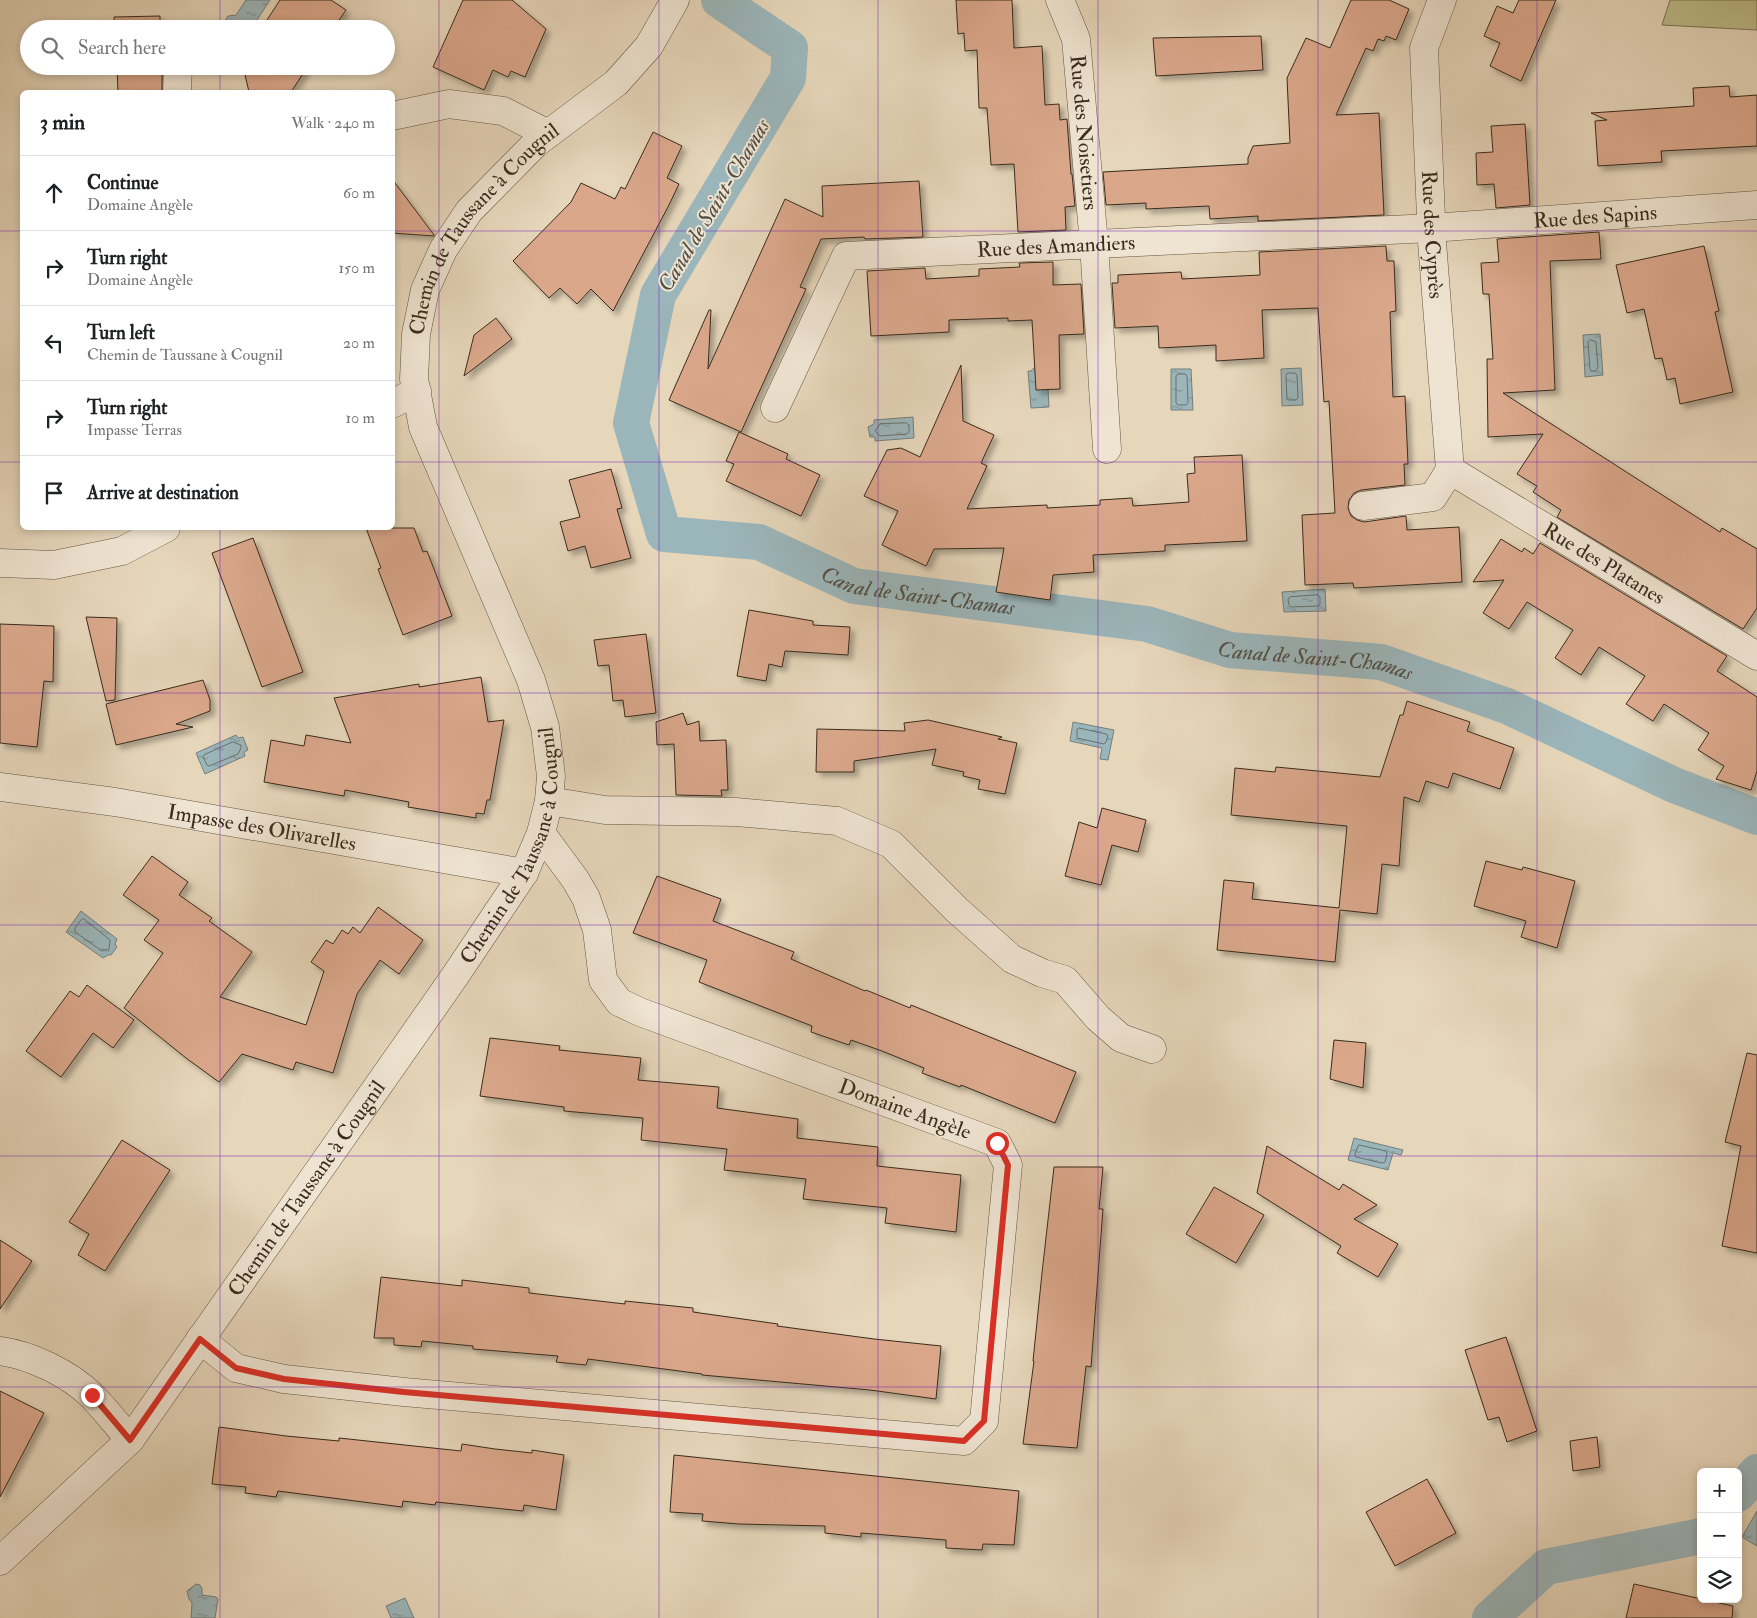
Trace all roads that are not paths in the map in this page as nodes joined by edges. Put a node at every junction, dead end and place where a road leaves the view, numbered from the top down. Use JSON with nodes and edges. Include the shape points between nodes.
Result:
{"nodes":[{"id":1,"x":675,"y":0,"type":"edge"},
{"id":2,"x":1060,"y":0,"type":"edge"},
{"id":3,"x":1442,"y":0,"type":"edge"},
{"id":4,"x":178,"y":75,"type":"edge"},
{"id":5,"x":177,"y":90,"type":"edge"},
{"id":6,"x":395,"y":115,"type":"edge"},
{"id":7,"x":548,"y":134,"type":"junction"},
{"id":8,"x":1757,"y":205,"type":"edge"},
{"id":9,"x":1431,"y":228,"type":"junction"},
{"id":10,"x":1094,"y":244,"type":"junction"},
{"id":11,"x":408,"y":374,"type":"edge"},
{"id":12,"x":395,"y":398,"type":"edge"},
{"id":13,"x":775,"y":408,"type":"dead end"},
{"id":14,"x":1107,"y":449,"type":"dead end"},
{"id":15,"x":1450,"y":470,"type":"junction"},
{"id":16,"x":1363,"y":506,"type":"dead end"},
{"id":17,"x":162,"y":530,"type":"edge"},
{"id":18,"x":0,"y":562,"type":"edge"},
{"id":19,"x":1757,"y":656,"type":"edge"},
{"id":20,"x":0,"y":787,"type":"edge"},
{"id":21,"x":549,"y":800,"type":"junction"},
{"id":22,"x":541,"y":833,"type":"junction"},
{"id":23,"x":524,"y":873,"type":"junction"},
{"id":24,"x":1152,"y":1049,"type":"dead end"},
{"id":25,"x":200,"y":1339,"type":"junction"},
{"id":26,"x":0,"y":1351,"type":"edge"},
{"id":27,"x":130,"y":1440,"type":"junction"},
{"id":28,"x":0,"y":1561,"type":"edge"}],
"edges":[{"from":1,"to":7,"type":"street","name":"Chemin de Taussane à Cougnil","via":[[649,46],[616,83]]},
{"from":2,"to":10,"type":"street","name":"Rue des Noisetiers","via":[[1076,39]]},
{"from":3,"to":9,"type":"street","name":"Rue des Cyprès","via":[[1424,48]]},
{"from":4,"to":5,"type":"street"},
{"from":6,"to":7,"type":"street","via":[[449,104],[503,111]]},
{"from":7,"to":11,"type":"street","name":"Chemin de Taussane à Cougnil","via":[[469,211],[442,250],[425,290]]},
{"from":8,"to":9,"type":"street","name":"Rue des Sapins"},
{"from":9,"to":10,"type":"street","name":"Rue des Amandiers"},
{"from":9,"to":15,"type":"street","name":"Rue des Cyprès"},
{"from":10,"to":13,"type":"street","name":"Rue des Amandiers","via":[[846,256]]},
{"from":10,"to":14,"type":"street","name":"Rue des Noisetiers"},
{"from":11,"to":12,"type":"street"},
{"from":11,"to":21,"type":"street","name":"Chemin de Taussane à Cougnil","via":[[423,427],[531,680],[545,727],[551,776]]},
{"from":15,"to":16,"type":"street","via":[[1433,497]]},
{"from":15,"to":19,"type":"street","name":"Rue des Platanes"},
{"from":17,"to":18,"type":"street","via":[[122,551],[54,565]]},
{"from":20,"to":23,"type":"street","name":"Impasse des Olivarelles","via":[[115,802]]},
{"from":21,"to":22,"type":"street","name":"Chemin de Taussane à Cougnil"},
{"from":21,"to":24,"type":"street","via":[[605,810],[736,812],[837,821],[891,844],[1012,959],[1042,974],[1065,980],[1098,1018],[1121,1038]]},
{"from":22,"to":23,"type":"street","name":"Chemin de Taussane à Cougnil"},
{"from":22,"to":25,"type":"street","name":"Domaine Angèle","via":[[586,898],[596,930],[603,980],[619,1002],[997,1143],[1008,1165],[984,1421],[964,1441],[404,1392],[284,1379],[236,1368]]},
{"from":23,"to":25,"type":"street","name":"Chemin de Taussane à Cougnil"},
{"from":25,"to":27,"type":"street","name":"Chemin de Taussane à Cougnil"},
{"from":26,"to":27,"type":"street","via":[[56,1369],[92,1395]]},
{"from":27,"to":28,"type":"street","name":"Chemin de Taussane à Cougnil"}]}
